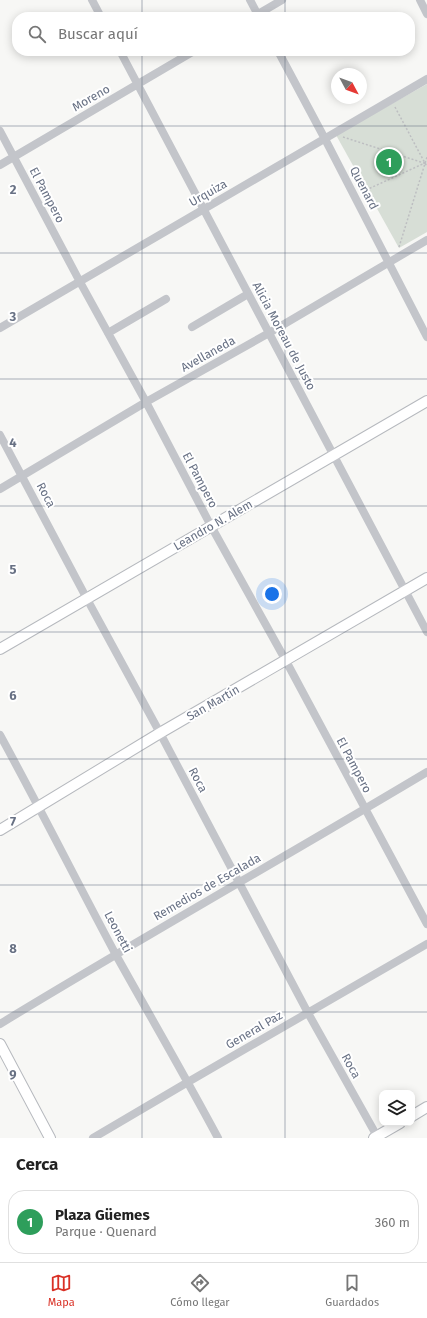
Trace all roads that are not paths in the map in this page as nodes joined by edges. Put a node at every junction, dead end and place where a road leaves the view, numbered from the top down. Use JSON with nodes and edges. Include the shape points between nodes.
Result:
{"nodes":[{"id":1,"x":92,"y":0,"type":"edge"},
{"id":2,"x":250,"y":0,"type":"edge"},
{"id":3,"x":282,"y":0,"type":"edge"},
{"id":4,"x":420,"y":0,"type":"edge"},
{"id":5,"x":98,"y":12,"type":"edge"},
{"id":6,"x":255,"y":12,"type":"edge"},
{"id":7,"x":263,"y":12,"type":"edge"},
{"id":8,"x":427,"y":14,"type":"edge"},
{"id":9,"x":123,"y":56,"type":"edge"},
{"id":10,"x":186,"y":56,"type":"edge"},
{"id":11,"x":281,"y":56,"type":"edge"},
{"id":12,"x":427,"y":79,"type":"edge"},
{"id":13,"x":138,"y":84,"type":"junction"},
{"id":14,"x":0,"y":131,"type":"edge"},
{"id":15,"x":325,"y":139,"type":"junction"},
{"id":16,"x":14,"y":157,"type":"junction"},
{"id":17,"x":0,"y":165,"type":"edge"},
{"id":18,"x":203,"y":210,"type":"junction"},
{"id":19,"x":427,"y":240,"type":"edge"},
{"id":20,"x":389,"y":262,"type":"junction"},
{"id":21,"x":80,"y":282,"type":"junction"},
{"id":22,"x":248,"y":294,"type":"junction"},
{"id":23,"x":166,"y":299,"type":"dead end"},
{"id":24,"x":192,"y":327,"type":"dead end"},
{"id":25,"x":0,"y":328,"type":"edge"},
{"id":26,"x":108,"y":333,"type":"junction"},
{"id":27,"x":269,"y":333,"type":"junction"},
{"id":28,"x":427,"y":337,"type":"edge"},
{"id":29,"x":427,"y":401,"type":"edge"},
{"id":30,"x":146,"y":402,"type":"junction"},
{"id":31,"x":0,"y":435,"type":"edge"},
{"id":32,"x":333,"y":456,"type":"junction"},
{"id":33,"x":22,"y":476,"type":"junction"},
{"id":34,"x":0,"y":489,"type":"edge"},
{"id":35,"x":211,"y":526,"type":"junction"},
{"id":36,"x":427,"y":578,"type":"edge"},
{"id":37,"x":405,"y":592,"type":"junction"},
{"id":38,"x":87,"y":599,"type":"junction"},
{"id":39,"x":427,"y":632,"type":"edge"},
{"id":40,"x":0,"y":649,"type":"edge"},
{"id":41,"x":286,"y":661,"type":"junction"},
{"id":42,"x":160,"y":733,"type":"junction"},
{"id":43,"x":0,"y":735,"type":"edge"},
{"id":44,"x":427,"y":772,"type":"edge"},
{"id":45,"x":40,"y":807,"type":"junction"},
{"id":46,"x":364,"y":810,"type":"junction"},
{"id":47,"x":0,"y":830,"type":"edge"},
{"id":48,"x":238,"y":883,"type":"junction"},
{"id":49,"x":427,"y":924,"type":"edge"},
{"id":50,"x":427,"y":944,"type":"edge"},
{"id":51,"x":116,"y":954,"type":"junction"},
{"id":52,"x":308,"y":1013,"type":"junction"},
{"id":53,"x":0,"y":1024,"type":"edge"},
{"id":54,"x":0,"y":1044,"type":"edge"},
{"id":55,"x":188,"y":1082,"type":"junction"},
{"id":56,"x":427,"y":1107,"type":"edge"},
{"id":57,"x":415,"y":1114,"type":"edge"},
{"id":58,"x":395,"y":1126,"type":"edge"},
{"id":59,"x":376,"y":1137,"type":"edge"},
{"id":60,"x":50,"y":1138,"type":"edge"},
{"id":61,"x":93,"y":1138,"type":"edge"},
{"id":62,"x":218,"y":1138,"type":"edge"}],
"edges":[{"from":1,"to":5,"type":"street"},
{"from":2,"to":6,"type":"street"},
{"from":3,"to":7,"type":"street"},
{"from":4,"to":8,"type":"street"},
{"from":9,"to":13,"type":"street","name":"Alicia Moreau de Justo"},
{"from":10,"to":13,"type":"street","name":"Moreno"},
{"from":11,"to":15,"type":"street","name":"Quenard"},
{"from":12,"to":15,"type":"street","name":"Urquiza"},
{"from":13,"to":16,"type":"street","name":"Moreno"},
{"from":13,"to":18,"type":"street","name":"Alicia Moreau de Justo"},
{"from":14,"to":16,"type":"street","name":"El Pampero"},
{"from":15,"to":18,"type":"street","name":"Urquiza"},
{"from":15,"to":20,"type":"street","name":"Quenard"},
{"from":16,"to":17,"type":"street","name":"Moreno"},
{"from":16,"to":21,"type":"street","name":"El Pampero"},
{"from":18,"to":21,"type":"street","name":"Urquiza"},
{"from":18,"to":22,"type":"street","name":"Alicia Moreau de Justo"},
{"from":19,"to":20,"type":"street","name":"Avellaneda"},
{"from":20,"to":27,"type":"street","name":"Avellaneda"},
{"from":20,"to":28,"type":"street","name":"Quenard"},
{"from":21,"to":25,"type":"street","name":"Urquiza"},
{"from":21,"to":26,"type":"street","name":"El Pampero"},
{"from":22,"to":24,"type":"street"},
{"from":22,"to":27,"type":"street","name":"Alicia Moreau de Justo"},
{"from":23,"to":26,"type":"street"},
{"from":26,"to":30,"type":"street","name":"El Pampero"},
{"from":27,"to":30,"type":"street","name":"Avellaneda"},
{"from":27,"to":32,"type":"street","name":"Alicia Moreau de Justo"},
{"from":29,"to":32,"type":"main road","name":"Leandro N. Alem"},
{"from":30,"to":33,"type":"street","name":"Avellaneda"},
{"from":30,"to":35,"type":"street","name":"El Pampero"},
{"from":31,"to":33,"type":"street","name":"Roca"},
{"from":32,"to":35,"type":"main road","name":"Leandro N. Alem"},
{"from":32,"to":37,"type":"street","name":"Alicia Moreau de Justo"},
{"from":33,"to":34,"type":"street","name":"Avellaneda"},
{"from":33,"to":38,"type":"street","name":"Roca"},
{"from":35,"to":38,"type":"main road","name":"Leandro N. Alem"},
{"from":35,"to":41,"type":"street","name":"El Pampero"},
{"from":36,"to":37,"type":"main road","name":"San Martín"},
{"from":37,"to":39,"type":"street","name":"Alicia Moreau de Justo"},
{"from":37,"to":41,"type":"main road","name":"San Martín"},
{"from":38,"to":40,"type":"main road","name":"Leandro N. Alem"},
{"from":38,"to":42,"type":"street","name":"Roca"},
{"from":41,"to":42,"type":"main road","name":"San Martín"},
{"from":41,"to":46,"type":"street","name":"El Pampero"},
{"from":42,"to":45,"type":"main road","name":"San Martín"},
{"from":42,"to":48,"type":"street","name":"Roca"},
{"from":43,"to":45,"type":"street","name":"Leonetti"},
{"from":44,"to":46,"type":"street","name":"Remedios de Escalada"},
{"from":45,"to":47,"type":"main road","name":"San Martín"},
{"from":45,"to":51,"type":"street","name":"Leonetti"},
{"from":46,"to":48,"type":"street","name":"Remedios de Escalada"},
{"from":46,"to":49,"type":"street","name":"El Pampero"},
{"from":48,"to":51,"type":"street","name":"Remedios de Escalada"},
{"from":48,"to":52,"type":"street","name":"Roca"},
{"from":50,"to":52,"type":"street","name":"General Paz"},
{"from":51,"to":53,"type":"street","name":"Remedios de Escalada"},
{"from":51,"to":55,"type":"street","name":"Leonetti"},
{"from":52,"to":55,"type":"street","name":"General Paz"},
{"from":52,"to":59,"type":"street","name":"Roca"},
{"from":54,"to":60,"type":"main road"},
{"from":55,"to":61,"type":"street","name":"General Paz"},
{"from":55,"to":62,"type":"street","name":"Leonetti"},
{"from":56,"to":57,"type":"main road"},
{"from":58,"to":59,"type":"main road"}]}
